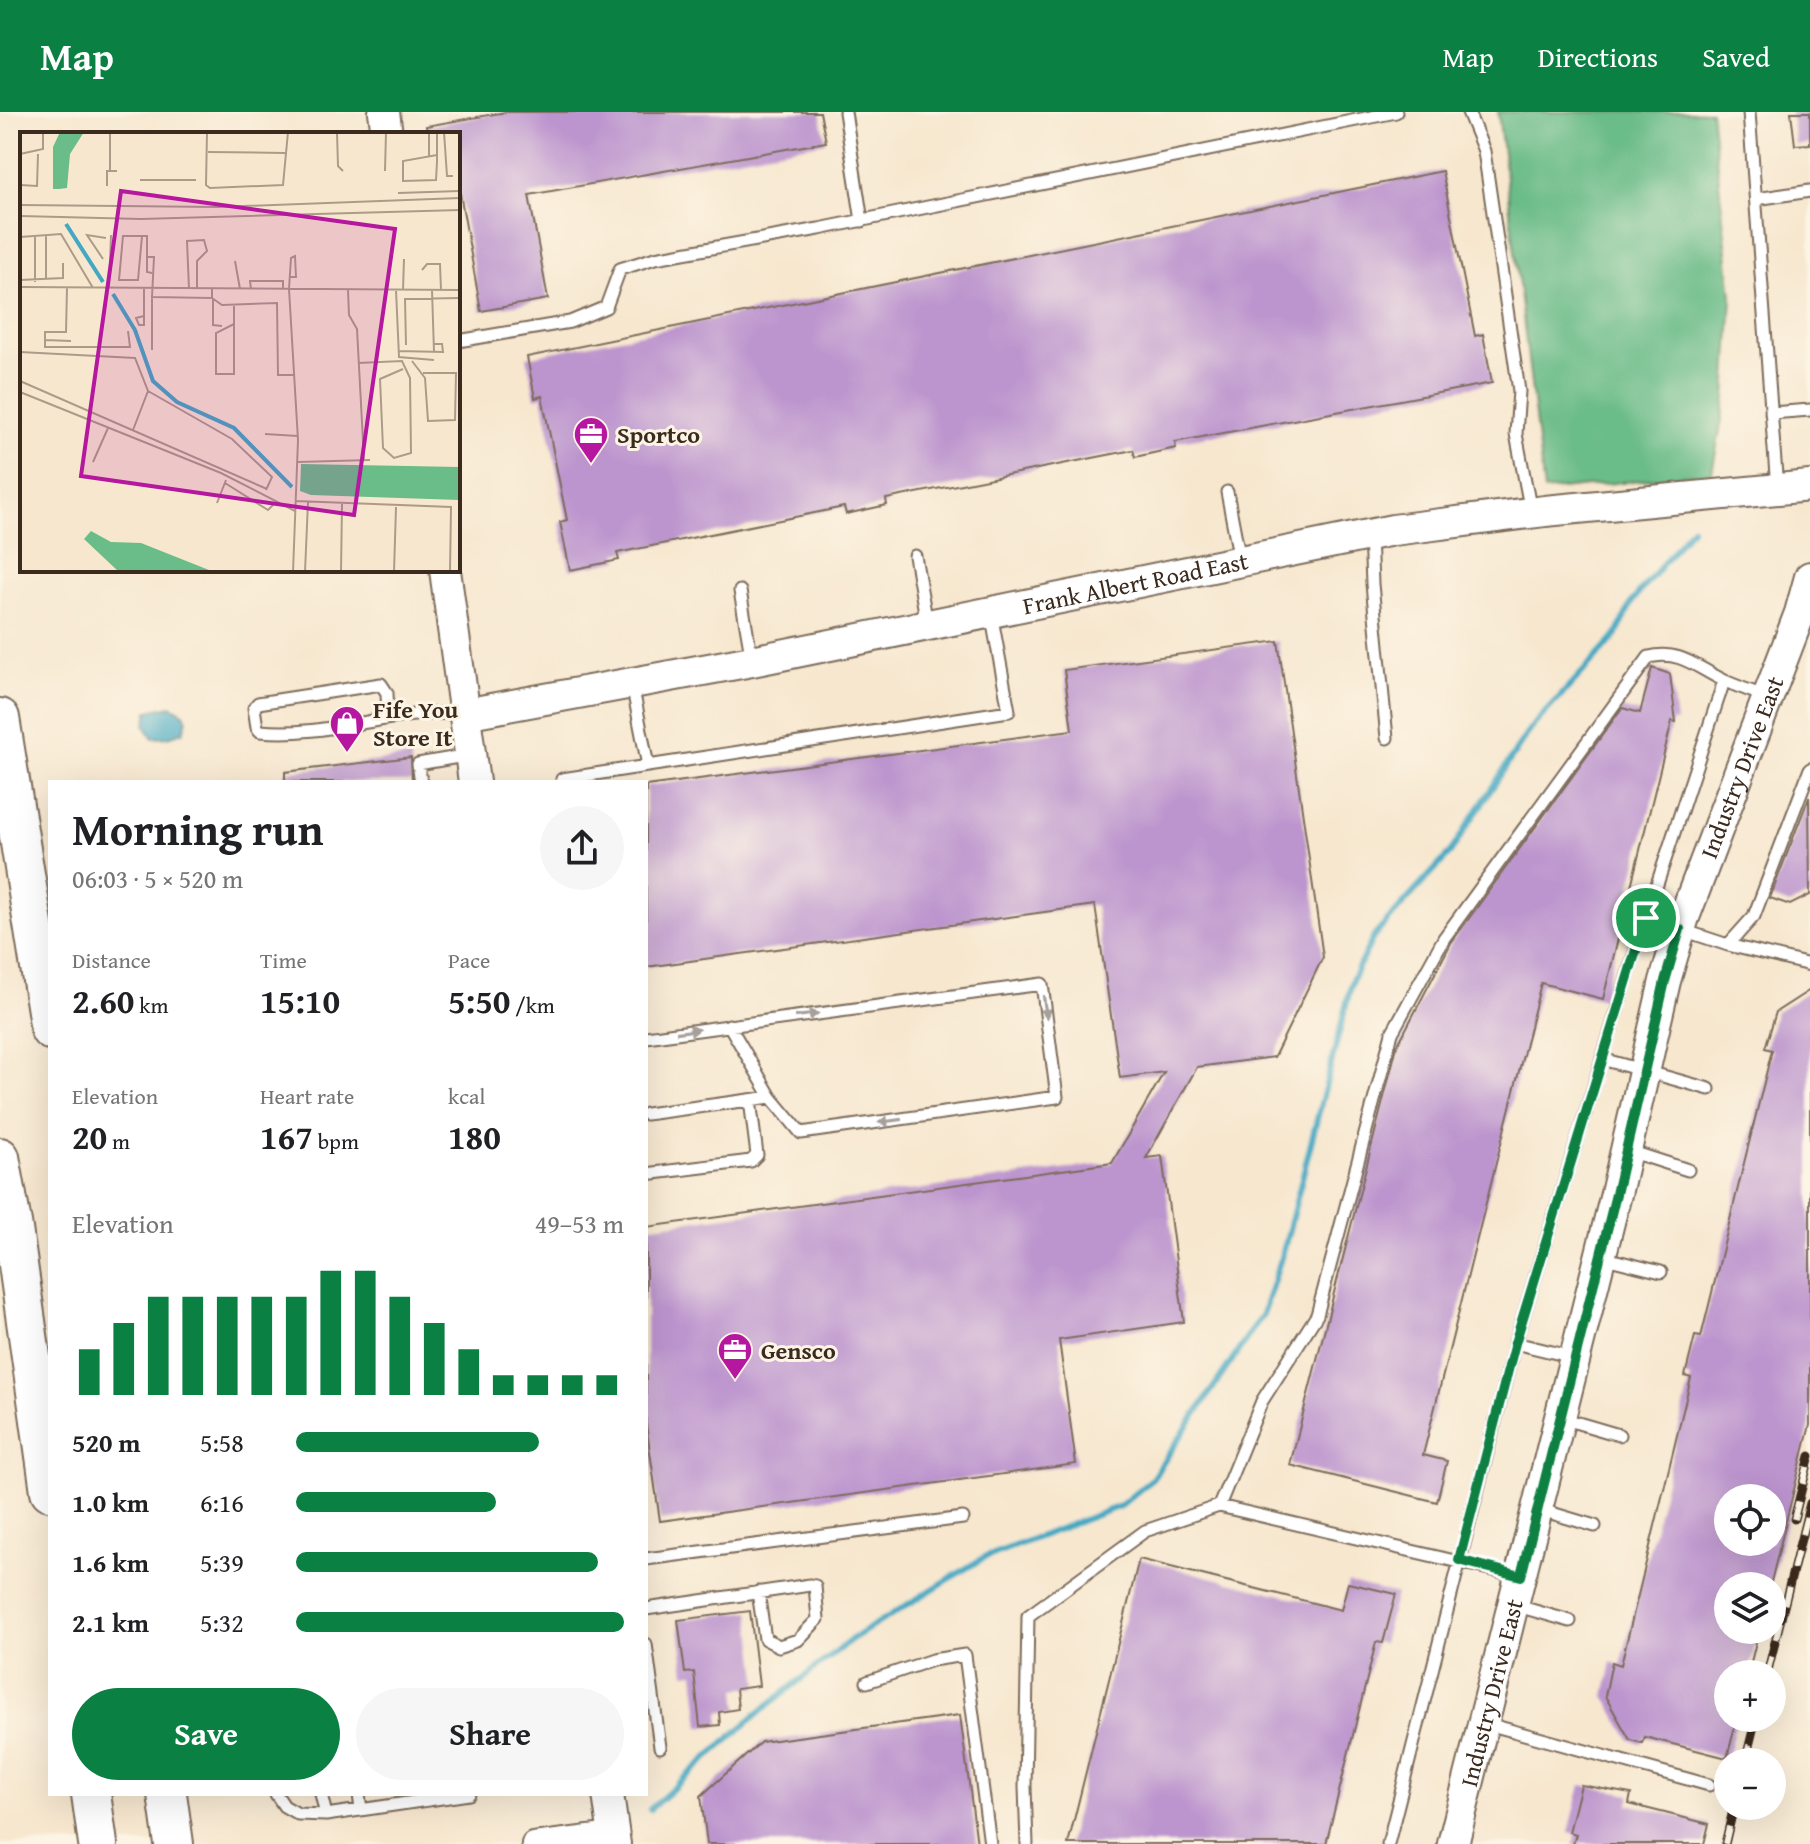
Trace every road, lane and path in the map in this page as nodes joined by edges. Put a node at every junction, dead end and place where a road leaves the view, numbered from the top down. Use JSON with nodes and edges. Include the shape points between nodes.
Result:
{"nodes":[{"id":1,"x":384,"y":112,"type":"edge"},
{"id":2,"x":845,"y":112,"type":"edge"},
{"id":3,"x":1396,"y":112,"type":"edge"},
{"id":4,"x":1468,"y":112,"type":"edge"},
{"id":5,"x":1749,"y":112,"type":"edge"},
{"id":6,"x":387,"y":132,"type":"edge"},
{"id":7,"x":1810,"y":191,"type":"edge"},
{"id":8,"x":1756,"y":199,"type":"junction"},
{"id":9,"x":862,"y":221,"type":"junction"},
{"id":10,"x":460,"y":341,"type":"edge"},
{"id":11,"x":1810,"y":410,"type":"edge"},
{"id":12,"x":1771,"y":413,"type":"junction"},
{"id":13,"x":1810,"y":486,"type":"edge"},
{"id":14,"x":1777,"y":489,"type":"junction"},
{"id":15,"x":1227,"y":492,"type":"dead end"},
{"id":16,"x":1531,"y":512,"type":"junction"},
{"id":17,"x":1370,"y":535,"type":"junction"},
{"id":18,"x":915,"y":556,"type":"dead end"},
{"id":19,"x":1240,"y":560,"type":"junction"},
{"id":20,"x":445,"y":572,"type":"edge"},
{"id":21,"x":1810,"y":577,"type":"edge"},
{"id":22,"x":740,"y":591,"type":"dead end"},
{"id":23,"x":991,"y":612,"type":"junction"},
{"id":24,"x":1805,"y":615,"type":"edge"},
{"id":25,"x":927,"y":624,"type":"junction"},
{"id":26,"x":752,"y":661,"type":"junction"},
{"id":27,"x":1724,"y":681,"type":"junction"},
{"id":28,"x":632,"y":683,"type":"junction"},
{"id":29,"x":1768,"y":697,"type":"junction"},
{"id":30,"x":464,"y":714,"type":"junction"},
{"id":31,"x":0,"y":718,"type":"edge"},
{"id":32,"x":388,"y":718,"type":"junction"},
{"id":33,"x":1387,"y":738,"type":"dead end"},
{"id":34,"x":648,"y":766,"type":"junction"},
{"id":35,"x":472,"y":768,"type":"edge"},
{"id":36,"x":1810,"y":769,"type":"edge"},
{"id":37,"x":421,"y":780,"type":"edge"},
{"id":38,"x":562,"y":780,"type":"edge"},
{"id":39,"x":1646,"y":918,"type":"junction"},
{"id":40,"x":1680,"y":929,"type":"junction"},
{"id":41,"x":1728,"y":945,"type":"junction"},
{"id":42,"x":1810,"y":965,"type":"edge"},
{"id":43,"x":48,"y":1018,"type":"edge"},
{"id":44,"x":729,"y":1025,"type":"junction"},
{"id":45,"x":648,"y":1037,"type":"edge"},
{"id":46,"x":1602,"y":1059,"type":"junction"},
{"id":47,"x":1644,"y":1070,"type":"junction"},
{"id":48,"x":1709,"y":1089,"type":"dead end"},
{"id":49,"x":771,"y":1097,"type":"junction"},
{"id":50,"x":750,"y":1100,"type":"junction"},
{"id":51,"x":648,"y":1114,"type":"edge"},
{"id":52,"x":1626,"y":1150,"type":"junction"},
{"id":53,"x":0,"y":1157,"type":"edge"},
{"id":54,"x":1688,"y":1170,"type":"dead end"},
{"id":55,"x":648,"y":1174,"type":"edge"},
{"id":56,"x":0,"y":1185,"type":"edge"},
{"id":57,"x":13,"y":1229,"type":"junction"},
{"id":58,"x":1600,"y":1256,"type":"junction"},
{"id":59,"x":1661,"y":1272,"type":"dead end"},
{"id":60,"x":1515,"y":1343,"type":"junction"},
{"id":61,"x":1575,"y":1357,"type":"junction"},
{"id":62,"x":1560,"y":1418,"type":"junction"},
{"id":63,"x":1619,"y":1435,"type":"dead end"},
{"id":64,"x":48,"y":1477,"type":"edge"},
{"id":65,"x":1219,"y":1506,"type":"junction"},
{"id":66,"x":1537,"y":1509,"type":"junction"},
{"id":67,"x":963,"y":1518,"type":"dead end"},
{"id":68,"x":1595,"y":1526,"type":"dead end"},
{"id":69,"x":648,"y":1559,"type":"edge"},
{"id":70,"x":1459,"y":1560,"type":"junction"},
{"id":71,"x":1517,"y":1590,"type":"junction"},
{"id":72,"x":758,"y":1592,"type":"junction"},
{"id":73,"x":648,"y":1609,"type":"edge"},
{"id":74,"x":1570,"y":1621,"type":"dead end"},
{"id":75,"x":648,"y":1659,"type":"edge"},
{"id":76,"x":867,"y":1682,"type":"dead end"},
{"id":77,"x":1484,"y":1723,"type":"junction"},
{"id":78,"x":660,"y":1747,"type":"dead end"},
{"id":79,"x":1709,"y":1785,"type":"dead end"},
{"id":80,"x":91,"y":1796,"type":"edge"},
{"id":81,"x":167,"y":1796,"type":"edge"},
{"id":82,"x":277,"y":1796,"type":"edge"},
{"id":83,"x":321,"y":1796,"type":"edge"},
{"id":84,"x":359,"y":1796,"type":"edge"},
{"id":85,"x":437,"y":1796,"type":"edge"},
{"id":86,"x":608,"y":1796,"type":"edge"},
{"id":87,"x":392,"y":1800,"type":"edge"},
{"id":88,"x":361,"y":1810,"type":"junction"},
{"id":89,"x":326,"y":1815,"type":"junction"},
{"id":90,"x":614,"y":1839,"type":"edge"},
{"id":91,"x":98,"y":1844,"type":"edge"},
{"id":92,"x":174,"y":1844,"type":"edge"},
{"id":93,"x":533,"y":1844,"type":"edge"},
{"id":94,"x":990,"y":1844,"type":"edge"},
{"id":95,"x":1027,"y":1844,"type":"edge"},
{"id":96,"x":1388,"y":1844,"type":"edge"},
{"id":97,"x":1453,"y":1844,"type":"edge"}],
"edges":[{"from":1,"to":6,"type":"street"},
{"from":2,"to":9,"type":"lane"},
{"from":3,"to":9,"type":"lane"},
{"from":4,"to":16,"type":"lane","via":[[1484,151],[1519,391],[1516,434]]},
{"from":5,"to":8,"type":"lane"},
{"from":7,"to":8,"type":"lane"},
{"from":8,"to":12,"type":"lane"},
{"from":9,"to":10,"type":"lane","via":[[655,258],[620,269],[606,307],[570,322]]},
{"from":11,"to":12,"type":"lane"},
{"from":12,"to":14,"type":"lane"},
{"from":13,"to":14,"type":"street","name":"Frank Albert Road East"},
{"from":14,"to":16,"type":"street","name":"Frank Albert Road East"},
{"from":15,"to":19,"type":"lane"},
{"from":16,"to":17,"type":"street","name":"Frank Albert Road East"},
{"from":17,"to":19,"type":"street","name":"Frank Albert Road East"},
{"from":17,"to":33,"type":"lane"},
{"from":18,"to":25,"type":"lane"},
{"from":19,"to":23,"type":"street","name":"Frank Albert Road East"},
{"from":20,"to":30,"type":"street"},
{"from":21,"to":24,"type":"street","name":"Industry Drive East"},
{"from":22,"to":26,"type":"lane"},
{"from":23,"to":25,"type":"street","name":"Frank Albert Road East"},
{"from":23,"to":34,"type":"lane","via":[[1009,711]]},
{"from":24,"to":29,"type":"street","name":"Industry Drive East"},
{"from":25,"to":26,"type":"street","name":"Frank Albert Road East"},
{"from":26,"to":28,"type":"street","name":"Frank Albert Road East"},
{"from":27,"to":29,"type":"lane"},
{"from":27,"to":39,"type":"lane"},
{"from":27,"to":65,"type":"lane","via":[[1681,656],[1649,657],[1444,938],[1392,1033],[1317,1315],[1262,1401]]},
{"from":28,"to":30,"type":"street","name":"Frank Albert Road East"},
{"from":28,"to":34,"type":"lane"},
{"from":29,"to":40,"type":"street","name":"Industry Drive East"},
{"from":30,"to":32,"type":"lane"},
{"from":30,"to":35,"type":"street"},
{"from":31,"to":43,"type":"highway"},
{"from":32,"to":32,"type":"lane","via":[[270,732],[257,727],[254,708],[258,703],[381,684],[387,693]]},
{"from":34,"to":38,"type":"lane"},
{"from":35,"to":37,"type":"lane","via":[[418,764]]},
{"from":36,"to":41,"type":"lane","via":[[1754,916]]},
{"from":39,"to":40,"type":"lane"},
{"from":39,"to":46,"type":"lane"},
{"from":40,"to":41,"type":"lane"},
{"from":40,"to":47,"type":"street","name":"Industry Drive East"},
{"from":41,"to":42,"type":"lane"},
{"from":45,"to":44,"type":"lane","one_way":true},
{"from":44,"to":49,"type":"lane"},
{"from":44,"to":49,"type":"lane","one_way":true,"via":[[1042,984],[1057,1097],[801,1133]]},
{"from":46,"to":47,"type":"lane"},
{"from":46,"to":60,"type":"lane"},
{"from":47,"to":48,"type":"lane"},
{"from":47,"to":52,"type":"street","name":"Industry Drive East"},
{"from":49,"to":50,"type":"lane"},
{"from":50,"to":51,"type":"lane"},
{"from":50,"to":55,"type":"lane","via":[[757,1155],[751,1161]]},
{"from":52,"to":54,"type":"lane"},
{"from":52,"to":58,"type":"street","name":"Industry Drive East"},
{"from":53,"to":57,"type":"highway"},
{"from":56,"to":57,"type":"highway"},
{"from":57,"to":64,"type":"highway"},
{"from":58,"to":59,"type":"lane"},
{"from":58,"to":61,"type":"street","name":"Industry Drive East"},
{"from":60,"to":61,"type":"lane"},
{"from":60,"to":70,"type":"lane"},
{"from":61,"to":62,"type":"street","name":"Industry Drive East"},
{"from":62,"to":63,"type":"lane"},
{"from":62,"to":66,"type":"street","name":"Industry Drive East"},
{"from":65,"to":70,"type":"lane"},
{"from":65,"to":95,"type":"lane","via":[[1145,1531],[1028,1616]]},
{"from":66,"to":68,"type":"lane"},
{"from":66,"to":71,"type":"street","name":"Industry Drive East"},
{"from":67,"to":69,"type":"lane"},
{"from":70,"to":71,"type":"lane"},
{"from":70,"to":96,"type":"lane"},
{"from":71,"to":74,"type":"lane"},
{"from":71,"to":77,"type":"street","name":"Industry Drive East"},
{"from":72,"to":72,"type":"lane","via":[[815,1586],[818,1619],[798,1640],[779,1646],[765,1639]]},
{"from":72,"to":73,"type":"lane"},
{"from":75,"to":78,"type":"lane"},
{"from":76,"to":94,"type":"lane","via":[[965,1655]]},
{"from":77,"to":79,"type":"lane"},
{"from":77,"to":97,"type":"street","name":"Industry Drive East"},
{"from":80,"to":91,"type":"highway"},
{"from":81,"to":92,"type":"highway"},
{"from":82,"to":89,"type":"lane","via":[[298,1814]]},
{"from":83,"to":89,"type":"lane"},
{"from":84,"to":88,"type":"lane"},
{"from":85,"to":87,"type":"lane"},
{"from":86,"to":90,"type":"street"},
{"from":87,"to":88,"type":"lane"},
{"from":88,"to":89,"type":"lane"},
{"from":90,"to":93,"type":"street"}]}
